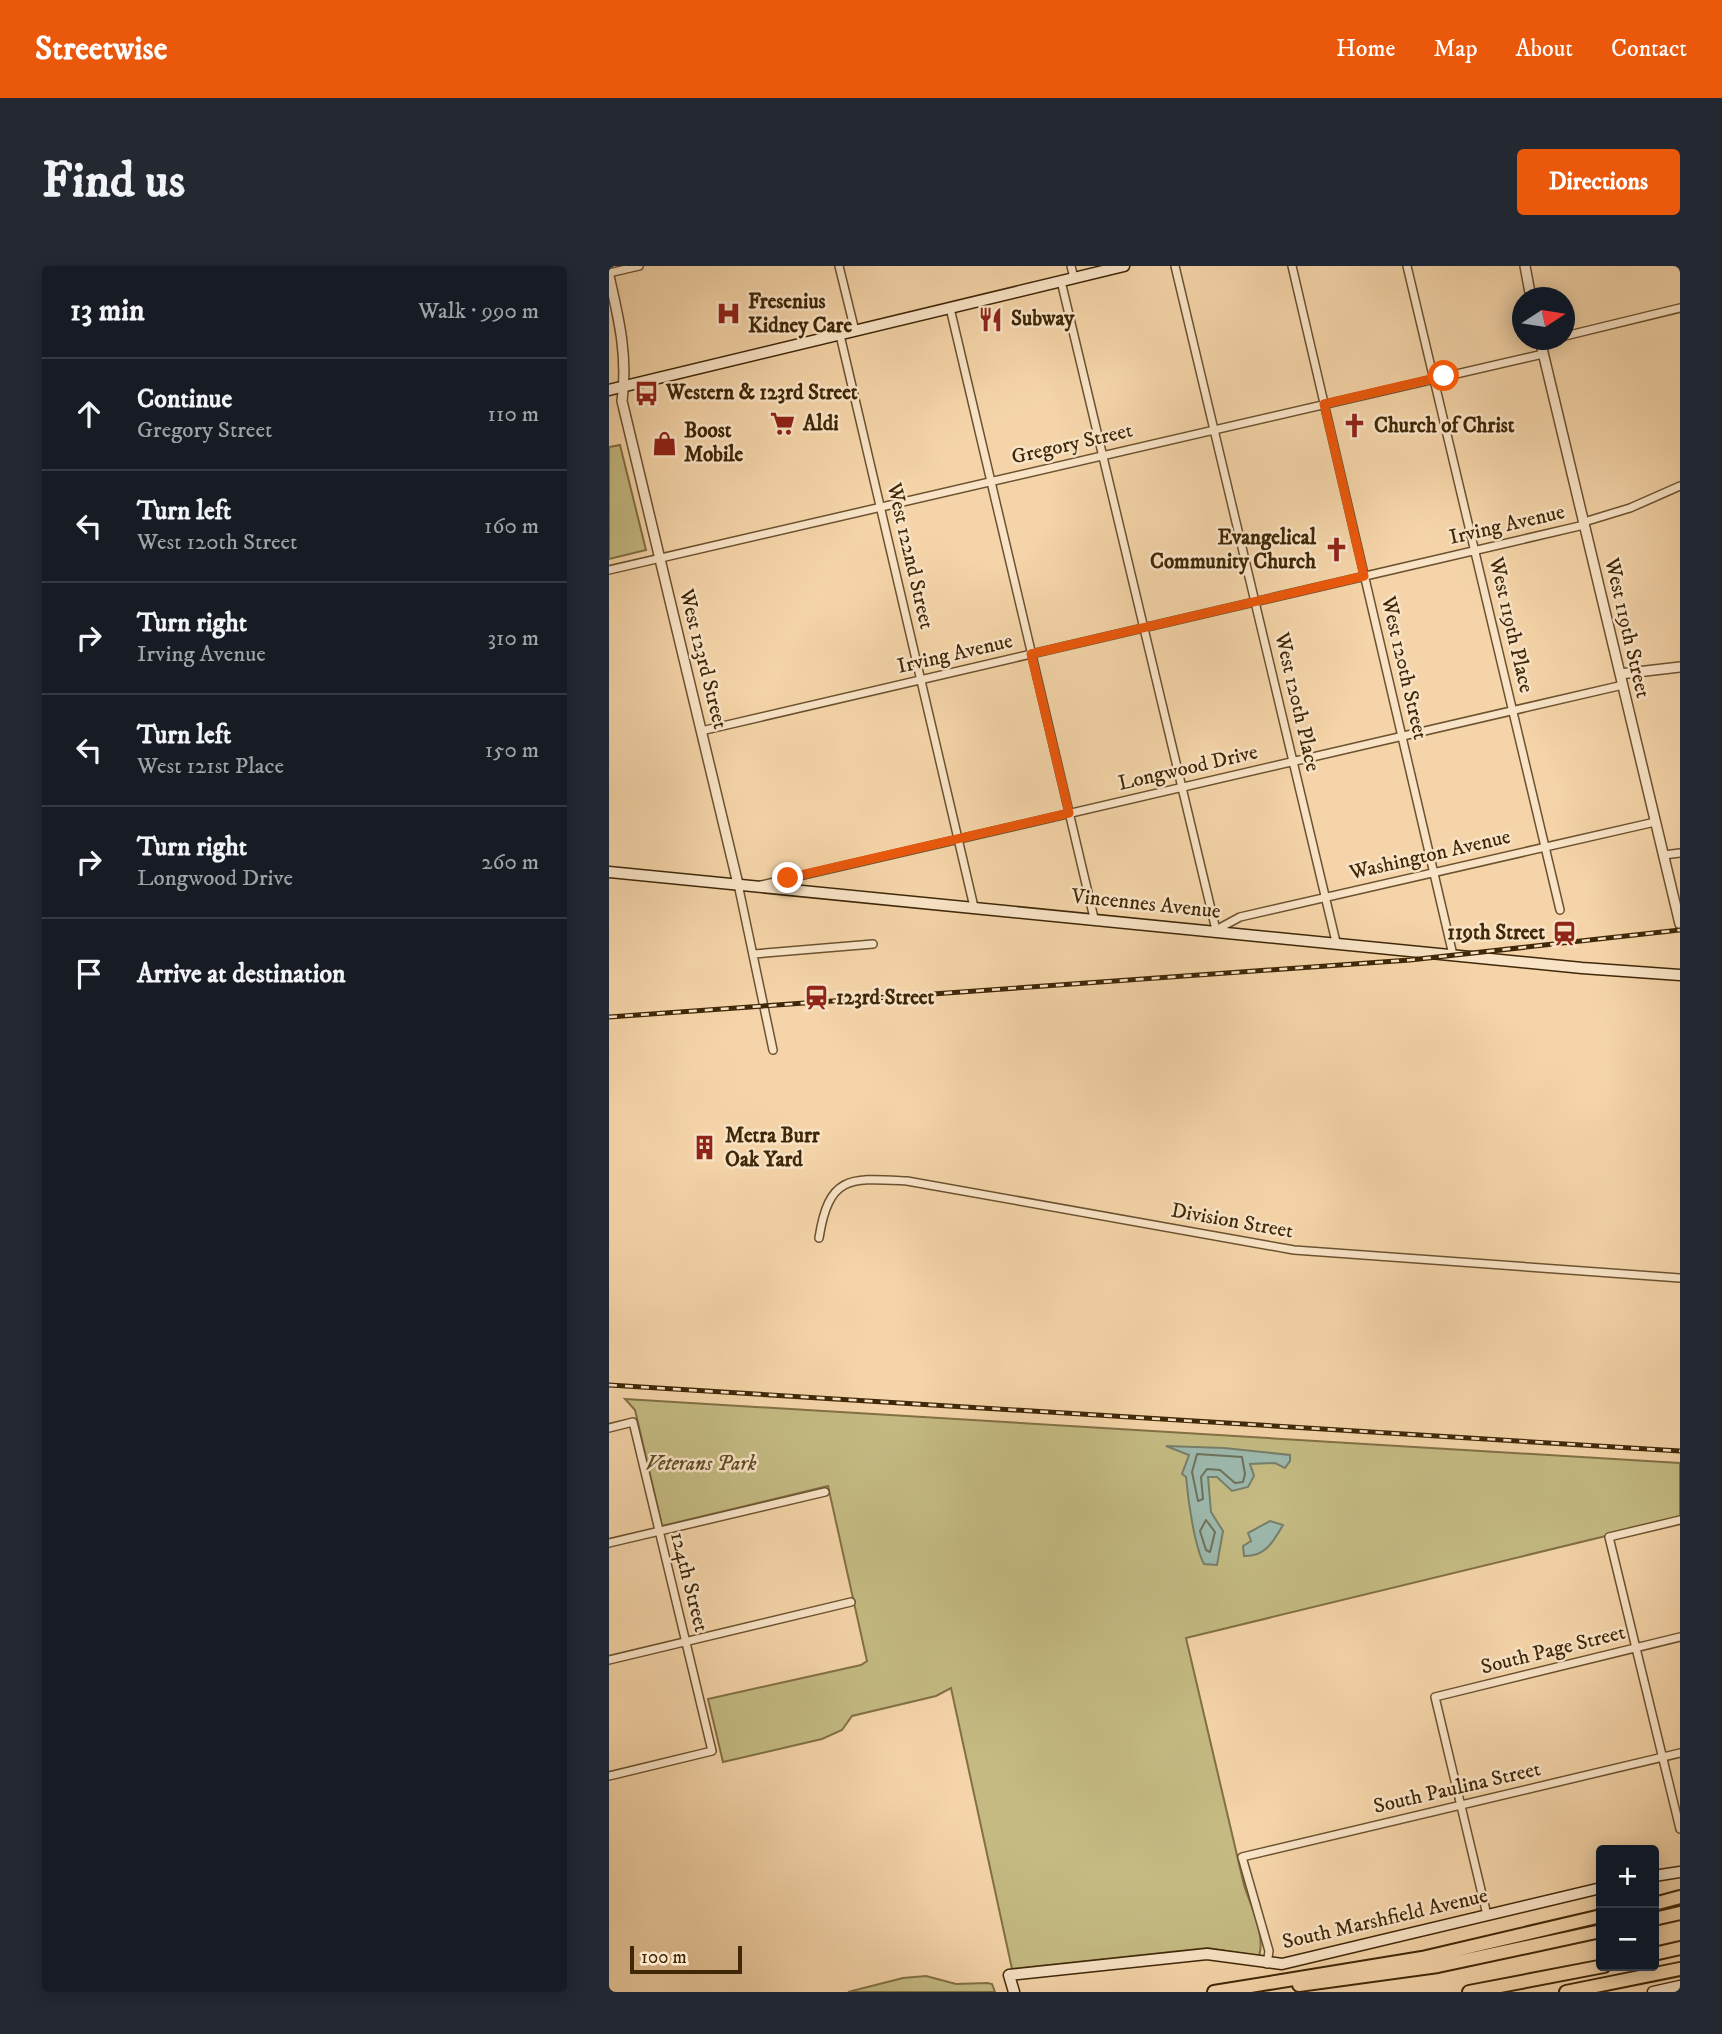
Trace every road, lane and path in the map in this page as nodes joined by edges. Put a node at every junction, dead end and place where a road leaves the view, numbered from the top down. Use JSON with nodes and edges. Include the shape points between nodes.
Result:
{"nodes":[{"id":1,"x":639,"y":266,"type":"edge"},
{"id":2,"x":839,"y":266,"type":"edge"},
{"id":3,"x":1071,"y":266,"type":"edge"},
{"id":4,"x":1125,"y":266,"type":"edge"},
{"id":5,"x":1175,"y":266,"type":"edge"},
{"id":6,"x":1292,"y":266,"type":"edge"},
{"id":7,"x":1408,"y":266,"type":"edge"},
{"id":8,"x":1525,"y":266,"type":"edge"},
{"id":9,"x":609,"y":274,"type":"edge"},
{"id":10,"x":1074,"y":278,"type":"junction"},
{"id":11,"x":1061,"y":281,"type":"junction"},
{"id":12,"x":1529,"y":287,"type":"edge"},
{"id":13,"x":950,"y":308,"type":"junction"},
{"id":14,"x":1680,"y":308,"type":"edge"},
{"id":15,"x":855,"y":331,"type":"junction"},
{"id":16,"x":1575,"y":334,"type":"edge"},
{"id":17,"x":840,"y":335,"type":"junction"},
{"id":18,"x":1543,"y":350,"type":"edge"},
{"id":19,"x":1543,"y":354,"type":"junction"},
{"id":20,"x":1434,"y":379,"type":"junction"},
{"id":21,"x":624,"y":387,"type":"junction"},
{"id":22,"x":609,"y":390,"type":"edge"},
{"id":23,"x":1324,"y":404,"type":"junction"},
{"id":24,"x":1215,"y":429,"type":"junction"},
{"id":25,"x":1103,"y":455,"type":"junction"},
{"id":26,"x":990,"y":481,"type":"junction"},
{"id":27,"x":1680,"y":486,"type":"edge"},
{"id":28,"x":880,"y":507,"type":"junction"},
{"id":29,"x":1584,"y":524,"type":"junction"},
{"id":30,"x":1475,"y":551,"type":"junction"},
{"id":31,"x":659,"y":558,"type":"junction"},
{"id":32,"x":609,"y":570,"type":"edge"},
{"id":33,"x":1364,"y":576,"type":"junction"},
{"id":34,"x":1256,"y":602,"type":"junction"},
{"id":35,"x":1144,"y":628,"type":"junction"},
{"id":36,"x":1031,"y":654,"type":"junction"},
{"id":37,"x":1680,"y":667,"type":"edge"},
{"id":38,"x":1620,"y":674,"type":"junction"},
{"id":39,"x":921,"y":680,"type":"junction"},
{"id":40,"x":1623,"y":685,"type":"junction"},
{"id":41,"x":1513,"y":711,"type":"junction"},
{"id":42,"x":701,"y":730,"type":"junction"},
{"id":43,"x":1402,"y":736,"type":"junction"},
{"id":44,"x":1293,"y":761,"type":"junction"},
{"id":45,"x":1182,"y":788,"type":"junction"},
{"id":46,"x":1069,"y":813,"type":"junction"},
{"id":47,"x":1655,"y":822,"type":"junction"},
{"id":48,"x":958,"y":839,"type":"junction"},
{"id":49,"x":1546,"y":846,"type":"junction"},
{"id":50,"x":1680,"y":853,"type":"edge"},
{"id":51,"x":1664,"y":855,"type":"junction"},
{"id":52,"x":609,"y":872,"type":"edge"},
{"id":53,"x":1434,"y":873,"type":"junction"},
{"id":54,"x":738,"y":884,"type":"junction"},
{"id":55,"x":761,"y":885,"type":"junction"},
{"id":56,"x":1326,"y":897,"type":"junction"},
{"id":57,"x":974,"y":907,"type":"junction"},
{"id":58,"x":1560,"y":910,"type":"dead end"},
{"id":59,"x":1094,"y":918,"type":"junction"},
{"id":60,"x":1680,"y":924,"type":"edge"},
{"id":61,"x":1216,"y":930,"type":"junction"},
{"id":62,"x":1336,"y":942,"type":"junction"},
{"id":63,"x":873,"y":944,"type":"dead end"},
{"id":64,"x":754,"y":954,"type":"junction"},
{"id":65,"x":1453,"y":955,"type":"junction"},
{"id":66,"x":1680,"y":975,"type":"edge"},
{"id":67,"x":773,"y":1050,"type":"dead end"},
{"id":68,"x":819,"y":1238,"type":"dead end"},
{"id":69,"x":1680,"y":1278,"type":"edge"},
{"id":70,"x":609,"y":1428,"type":"edge"},
{"id":71,"x":825,"y":1492,"type":"dead end"},
{"id":72,"x":1680,"y":1520,"type":"edge"},
{"id":73,"x":659,"y":1531,"type":"junction"},
{"id":74,"x":609,"y":1544,"type":"edge"},
{"id":75,"x":851,"y":1602,"type":"dead end"},
{"id":76,"x":1680,"y":1637,"type":"edge"},
{"id":77,"x":685,"y":1642,"type":"junction"},
{"id":78,"x":1637,"y":1648,"type":"junction"},
{"id":79,"x":609,"y":1660,"type":"edge"},
{"id":80,"x":1680,"y":1753,"type":"edge"},
{"id":81,"x":1663,"y":1757,"type":"junction"},
{"id":82,"x":609,"y":1776,"type":"edge"},
{"id":83,"x":1460,"y":1806,"type":"junction"},
{"id":84,"x":1680,"y":1829,"type":"edge"},
{"id":85,"x":1680,"y":1872,"type":"edge"},
{"id":86,"x":1659,"y":1875,"type":"edge"},
{"id":87,"x":1596,"y":1889,"type":"edge"},
{"id":88,"x":1680,"y":1897,"type":"edge"},
{"id":89,"x":1659,"y":1903,"type":"edge"},
{"id":90,"x":1680,"y":1913,"type":"edge"},
{"id":91,"x":1487,"y":1915,"type":"junction"},
{"id":92,"x":1596,"y":1917,"type":"edge"},
{"id":93,"x":1659,"y":1918,"type":"edge"},
{"id":94,"x":1596,"y":1932,"type":"edge"},
{"id":95,"x":1680,"y":1948,"type":"edge"},
{"id":96,"x":1659,"y":1953,"type":"edge"},
{"id":97,"x":1266,"y":1964,"type":"junction"},
{"id":98,"x":1596,"y":1968,"type":"edge"},
{"id":99,"x":1680,"y":1969,"type":"edge"},
{"id":100,"x":1680,"y":1986,"type":"edge"},
{"id":101,"x":1013,"y":1991,"type":"edge"},
{"id":102,"x":1214,"y":1992,"type":"edge"},
{"id":103,"x":1230,"y":1992,"type":"edge"},
{"id":104,"x":1469,"y":1992,"type":"edge"},
{"id":105,"x":1566,"y":1992,"type":"edge"},
{"id":106,"x":1653,"y":1992,"type":"edge"}],
"edges":[{"from":1,"to":9,"type":"street"},
{"from":2,"to":15,"type":"street"},
{"from":3,"to":10,"type":"street"},
{"from":4,"to":10,"type":"main road"},
{"from":5,"to":24,"type":"street","name":"West 120th Place"},
{"from":6,"to":23,"type":"street","name":"West 120th Street"},
{"from":7,"to":20,"type":"street","name":"West 119th Place"},
{"from":8,"to":12,"type":"street"},
{"from":9,"to":21,"type":"street","name":"West 123rd Street","via":[[623,333]]},
{"from":10,"to":11,"type":"main road"},
{"from":11,"to":13,"type":"main road"},
{"from":11,"to":25,"type":"street"},
{"from":13,"to":15,"type":"main road"},
{"from":13,"to":26,"type":"street"},
{"from":14,"to":16,"type":"street"},
{"from":15,"to":17,"type":"main road"},
{"from":17,"to":21,"type":"main road"},
{"from":17,"to":28,"type":"street","name":"West 122nd Street"},
{"from":18,"to":19,"type":"street","name":"West 119th Street"},
{"from":19,"to":20,"type":"street","name":"Gregory Street"},
{"from":19,"to":29,"type":"street","name":"West 119th Street"},
{"from":20,"to":23,"type":"street","name":"Gregory Street"},
{"from":20,"to":30,"type":"street","name":"West 119th Place"},
{"from":21,"to":22,"type":"main road"},
{"from":21,"to":31,"type":"street","name":"West 123rd Street","via":[[622,401]]},
{"from":23,"to":24,"type":"street","name":"Gregory Street"},
{"from":23,"to":33,"type":"street","name":"West 120th Street"},
{"from":24,"to":25,"type":"street","name":"Gregory Street"},
{"from":24,"to":34,"type":"street","name":"West 120th Place"},
{"from":25,"to":26,"type":"street","name":"Gregory Street"},
{"from":25,"to":35,"type":"street"},
{"from":26,"to":28,"type":"street","name":"Gregory Street"},
{"from":26,"to":36,"type":"street"},
{"from":27,"to":29,"type":"street","name":"Irving Avenue"},
{"from":28,"to":31,"type":"street","name":"Gregory Street"},
{"from":28,"to":39,"type":"street","name":"West 122nd Street"},
{"from":29,"to":30,"type":"street","name":"Irving Avenue"},
{"from":29,"to":38,"type":"street","name":"West 119th Street"},
{"from":30,"to":33,"type":"street","name":"Irving Avenue"},
{"from":30,"to":41,"type":"street","name":"West 119th Place"},
{"from":31,"to":32,"type":"street","name":"Gregory Street"},
{"from":31,"to":42,"type":"street","name":"West 123rd Street"},
{"from":33,"to":34,"type":"street","name":"Irving Avenue"},
{"from":33,"to":43,"type":"street","name":"West 120th Street"},
{"from":34,"to":35,"type":"street","name":"Irving Avenue"},
{"from":34,"to":44,"type":"street","name":"West 120th Place"},
{"from":35,"to":36,"type":"street","name":"Irving Avenue"},
{"from":35,"to":45,"type":"street"},
{"from":36,"to":39,"type":"street","name":"Irving Avenue"},
{"from":36,"to":46,"type":"street"},
{"from":37,"to":38,"type":"street"},
{"from":38,"to":40,"type":"street","name":"West 119th Street"},
{"from":39,"to":42,"type":"street","name":"Irving Avenue"},
{"from":39,"to":48,"type":"street","name":"West 122nd Street"},
{"from":40,"to":41,"type":"street","name":"Longwood Drive"},
{"from":40,"to":47,"type":"street","name":"West 119th Street"},
{"from":41,"to":43,"type":"street","name":"Longwood Drive"},
{"from":41,"to":49,"type":"street","name":"West 119th Place"},
{"from":42,"to":54,"type":"street","name":"West 123rd Street"},
{"from":43,"to":44,"type":"street","name":"Longwood Drive"},
{"from":43,"to":53,"type":"street","name":"West 120th Street"},
{"from":44,"to":45,"type":"street","name":"Longwood Drive"},
{"from":44,"to":56,"type":"street","name":"West 120th Place"},
{"from":45,"to":46,"type":"street","name":"Longwood Drive"},
{"from":45,"to":61,"type":"street"},
{"from":46,"to":48,"type":"street","name":"Longwood Drive"},
{"from":46,"to":59,"type":"street"},
{"from":47,"to":49,"type":"street","name":"Washington Avenue"},
{"from":47,"to":51,"type":"street","name":"West 119th Street"},
{"from":48,"to":55,"type":"street","name":"Longwood Drive"},
{"from":48,"to":57,"type":"street","name":"West 122nd Street"},
{"from":49,"to":53,"type":"street","name":"Washington Avenue"},
{"from":49,"to":58,"type":"street","name":"West 119th Place"},
{"from":50,"to":51,"type":"street"},
{"from":51,"to":60,"type":"street","name":"West 119th Street"},
{"from":52,"to":54,"type":"main road","name":"Vincennes Avenue"},
{"from":53,"to":56,"type":"street","name":"Washington Avenue"},
{"from":53,"to":65,"type":"street","name":"West 120th Street"},
{"from":54,"to":55,"type":"main road","name":"Vincennes Avenue"},
{"from":54,"to":64,"type":"street","name":"West 123rd Street"},
{"from":55,"to":57,"type":"main road","name":"Vincennes Avenue"},
{"from":56,"to":61,"type":"street","name":"Washington Avenue","via":[[1240,917]]},
{"from":56,"to":62,"type":"street","name":"West 120th Place"},
{"from":57,"to":59,"type":"main road","name":"Vincennes Avenue"},
{"from":59,"to":61,"type":"main road","name":"Vincennes Avenue"},
{"from":61,"to":62,"type":"main road","name":"Vincennes Avenue"},
{"from":62,"to":65,"type":"main road","name":"Vincennes Avenue"},
{"from":63,"to":64,"type":"street"},
{"from":64,"to":67,"type":"street","name":"West 123rd Street"},
{"from":65,"to":66,"type":"main road","name":"Vincennes Avenue"},
{"from":68,"to":69,"type":"street","name":"Division Street","via":[[833,1194],[845,1182],[867,1179],[907,1181],[1294,1250]]},
{"from":70,"to":73,"type":"street","name":"124th Street","via":[[633,1422]]},
{"from":71,"to":73,"type":"street"},
{"from":72,"to":78,"type":"street","via":[[1609,1537]]},
{"from":73,"to":74,"type":"street"},
{"from":73,"to":77,"type":"street","name":"124th Street"},
{"from":75,"to":77,"type":"street"},
{"from":76,"to":78,"type":"street","name":"South Page Street"},
{"from":77,"to":79,"type":"street"},
{"from":77,"to":82,"type":"street","name":"124th Street","via":[[712,1751]]},
{"from":78,"to":81,"type":"street"},
{"from":78,"to":83,"type":"street","name":"South Page Street","via":[[1434,1696]]},
{"from":80,"to":81,"type":"street","name":"South Paulina Street"},
{"from":81,"to":83,"type":"street","name":"South Paulina Street"},
{"from":81,"to":84,"type":"street"},
{"from":83,"to":91,"type":"street"},
{"from":83,"to":97,"type":"street","name":"South Paulina Street","via":[[1242,1857],[1269,1951]]},
{"from":85,"to":86,"type":"main road"},
{"from":87,"to":91,"type":"main road","name":"South Marshfield Avenue"},
{"from":88,"to":89,"type":"highway"},
{"from":90,"to":93,"type":"highway"},
{"from":91,"to":97,"type":"main road","name":"South Marshfield Avenue","via":[[1301,1960]]},
{"from":92,"to":102,"type":"highway","via":[[1422,1958]]},
{"from":94,"to":103,"type":"highway","via":[[1405,1972]]},
{"from":95,"to":96,"type":"highway"},
{"from":97,"to":101,"type":"main road","name":"South Marshfield Avenue","via":[[1207,1954],[1009,1975]]},
{"from":98,"to":104,"type":"highway"},
{"from":99,"to":105,"type":"highway"},
{"from":100,"to":106,"type":"main road"}]}
